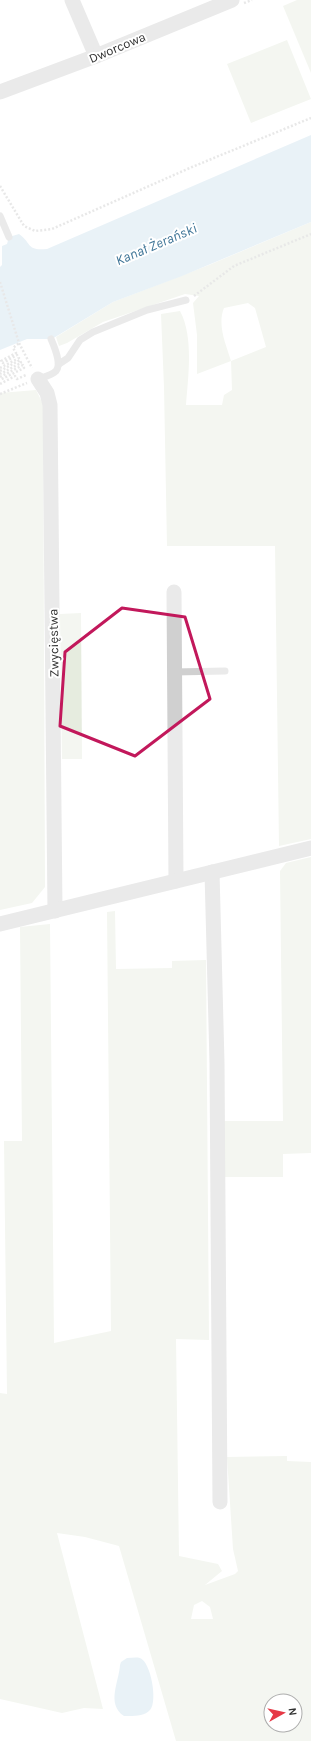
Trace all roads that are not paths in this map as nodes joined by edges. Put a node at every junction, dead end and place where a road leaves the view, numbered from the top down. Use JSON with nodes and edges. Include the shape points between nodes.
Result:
{"nodes":[{"id":1,"x":72,"y":0,"type":"edge"},
{"id":2,"x":232,"y":0,"type":"edge"},
{"id":3,"x":96,"y":56,"type":"junction"},
{"id":4,"x":0,"y":92,"type":"edge"},
{"id":5,"x":0,"y":216,"type":"edge"},
{"id":6,"x":9,"y":237,"type":"dead end"},
{"id":7,"x":186,"y":300,"type":"road end"},
{"id":8,"x":52,"y":339,"type":"dead end"},
{"id":9,"x":59,"y":364,"type":"junction"},
{"id":10,"x":32,"y":374,"type":"joint"},
{"id":11,"x":174,"y":592,"type":"dead end"},
{"id":12,"x":225,"y":671,"type":"dead end"},
{"id":13,"x":174,"y":672,"type":"junction"},
{"id":14,"x":311,"y":848,"type":"edge"},
{"id":15,"x":212,"y":872,"type":"junction"},
{"id":16,"x":176,"y":882,"type":"junction"},
{"id":17,"x":55,"y":911,"type":"junction"},
{"id":18,"x":0,"y":924,"type":"edge"},
{"id":19,"x":220,"y":1502,"type":"dead end"}],
"edges":[{"from":1,"to":3,"type":"street"},
{"from":2,"to":3,"type":"street","name":"Dworcowa"},
{"from":3,"to":4,"type":"street","name":"Dworcowa"},
{"from":5,"to":6,"type":"lane"},
{"from":7,"to":9,"type":"lane","via":[[147,310],[93,332],[80,340],[68,358]]},
{"from":8,"to":9,"type":"lane"},
{"from":9,"to":10,"type":"lane","via":[[56,372]]},
{"from":10,"to":17,"type":"street","name":"Zwycięstwa","via":[[47,393],[50,406]]},
{"from":11,"to":13,"type":"street"},
{"from":12,"to":13,"type":"lane"},
{"from":13,"to":16,"type":"street"},
{"from":14,"to":15,"type":"street"},
{"from":15,"to":16,"type":"street"},
{"from":15,"to":19,"type":"street","via":[[217,1063]]},
{"from":16,"to":17,"type":"street"},
{"from":17,"to":18,"type":"street"}]}
